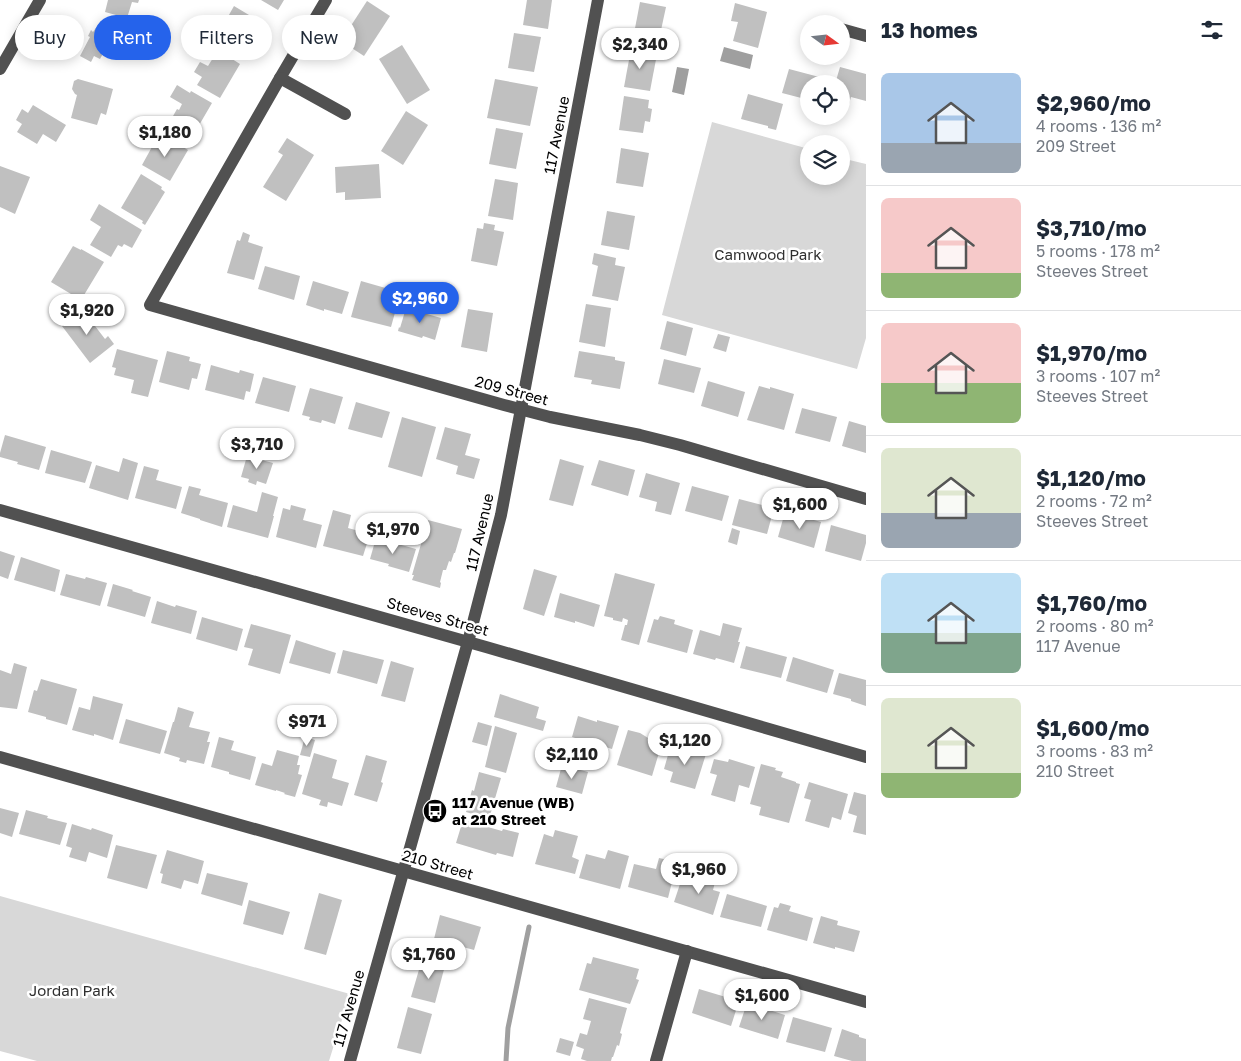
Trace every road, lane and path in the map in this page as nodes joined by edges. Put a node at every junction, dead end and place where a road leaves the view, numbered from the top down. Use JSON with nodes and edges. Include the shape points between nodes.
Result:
{"nodes":[{"id":1,"x":40,"y":0,"type":"edge"},
{"id":2,"x":326,"y":0,"type":"edge"},
{"id":3,"x":598,"y":0,"type":"edge"},
{"id":4,"x":850,"y":32,"type":"edge"},
{"id":5,"x":866,"y":36,"type":"edge"},
{"id":6,"x":0,"y":69,"type":"edge"},
{"id":7,"x":280,"y":78,"type":"junction"},
{"id":8,"x":345,"y":114,"type":"dead end"},
{"id":9,"x":521,"y":410,"type":"junction"},
{"id":10,"x":866,"y":499,"type":"edge"},
{"id":11,"x":0,"y":510,"type":"edge"},
{"id":12,"x":468,"y":642,"type":"junction"},
{"id":13,"x":0,"y":757,"type":"edge"},
{"id":14,"x":866,"y":757,"type":"edge"},
{"id":15,"x":404,"y":871,"type":"junction"},
{"id":16,"x":687,"y":952,"type":"junction"},
{"id":17,"x":866,"y":1002,"type":"edge"},
{"id":18,"x":350,"y":1061,"type":"edge"},
{"id":19,"x":656,"y":1061,"type":"edge"}],
"edges":[{"from":1,"to":6,"type":"street"},
{"from":2,"to":7,"type":"street"},
{"from":3,"to":9,"type":"street","name":"117 Avenue"},
{"from":4,"to":5,"type":"street"},
{"from":7,"to":8,"type":"street"},
{"from":7,"to":9,"type":"street","name":"209 Street","via":[[150,305]]},
{"from":9,"to":10,"type":"street","name":"209 Street","via":[[680,445]]},
{"from":9,"to":12,"type":"street","name":"117 Avenue","via":[[501,516]]},
{"from":11,"to":12,"type":"street","name":"Steeves Street"},
{"from":12,"to":14,"type":"street","name":"Steeves Street"},
{"from":12,"to":15,"type":"street","name":"117 Avenue"},
{"from":13,"to":15,"type":"street","name":"210 Street"},
{"from":15,"to":16,"type":"street","name":"210 Street"},
{"from":15,"to":18,"type":"street","name":"117 Avenue"},
{"from":16,"to":17,"type":"street","name":"210 Street"},
{"from":16,"to":19,"type":"street"}]}
